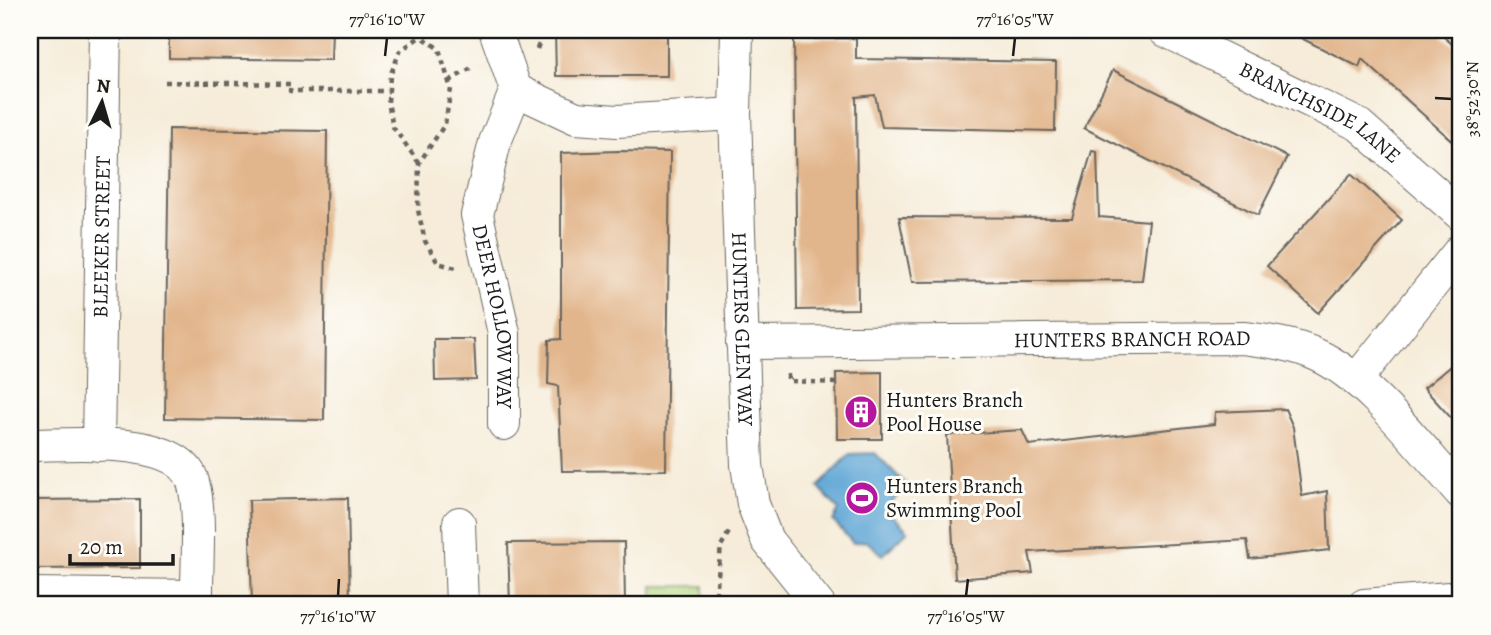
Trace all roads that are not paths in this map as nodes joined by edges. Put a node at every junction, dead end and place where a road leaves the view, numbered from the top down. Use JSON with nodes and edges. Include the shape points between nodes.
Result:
{"nodes":[{"id":1,"x":105,"y":30,"type":"edge"},
{"id":2,"x":495,"y":30,"type":"edge"},
{"id":3,"x":737,"y":30,"type":"edge"},
{"id":4,"x":1164,"y":30,"type":"edge"},
{"id":5,"x":516,"y":90,"type":"junction"},
{"id":6,"x":735,"y":114,"type":"junction"},
{"id":7,"x":1461,"y":215,"type":"edge"},
{"id":8,"x":1461,"y":249,"type":"edge"},
{"id":9,"x":742,"y":343,"type":"junction"},
{"id":10,"x":1357,"y":379,"type":"junction"},
{"id":11,"x":504,"y":424,"type":"dead end"},
{"id":12,"x":30,"y":445,"type":"edge"},
{"id":13,"x":98,"y":445,"type":"junction"},
{"id":14,"x":1461,"y":493,"type":"edge"},
{"id":15,"x":459,"y":523,"type":"dead end"},
{"id":16,"x":1461,"y":597,"type":"edge"},
{"id":17,"x":45,"y":598,"type":"edge"},
{"id":18,"x":197,"y":601,"type":"edge"},
{"id":19,"x":462,"y":605,"type":"edge"},
{"id":20,"x":819,"y":605,"type":"edge"},
{"id":21,"x":1364,"y":605,"type":"edge"}],
"edges":[{"from":1,"to":13,"type":"street","name":"BLEEKER STREET"},
{"from":2,"to":5,"type":"street"},
{"from":3,"to":6,"type":"street","name":"HUNTERS GLEN WAY"},
{"from":4,"to":7,"type":"street","name":"BRANCHSIDE LANE","via":[[1359,125]]},
{"from":5,"to":6,"type":"street","via":[[576,118],[617,121]]},
{"from":5,"to":11,"type":"street","name":"DEER HOLLOW WAY","via":[[495,142],[477,215],[504,333]]},
{"from":6,"to":9,"type":"street","name":"HUNTERS GLEN WAY"},
{"from":8,"to":10,"type":"street"},
{"from":9,"to":10,"type":"street","name":"HUNTERS BRANCH ROAD","via":[[1243,338],[1279,342],[1318,355]]},
{"from":9,"to":20,"type":"street","name":"HUNTERS GLEN WAY","via":[[743,420],[753,504],[767,540]]},
{"from":10,"to":14,"type":"street","name":"HUNTERS BRANCH ROAD"},
{"from":12,"to":13,"type":"street"},
{"from":13,"to":18,"type":"street","via":[[157,450],[179,461],[193,480]]},
{"from":15,"to":19,"type":"street"},
{"from":16,"to":21,"type":"street"},
{"from":17,"to":18,"type":"street"}]}
